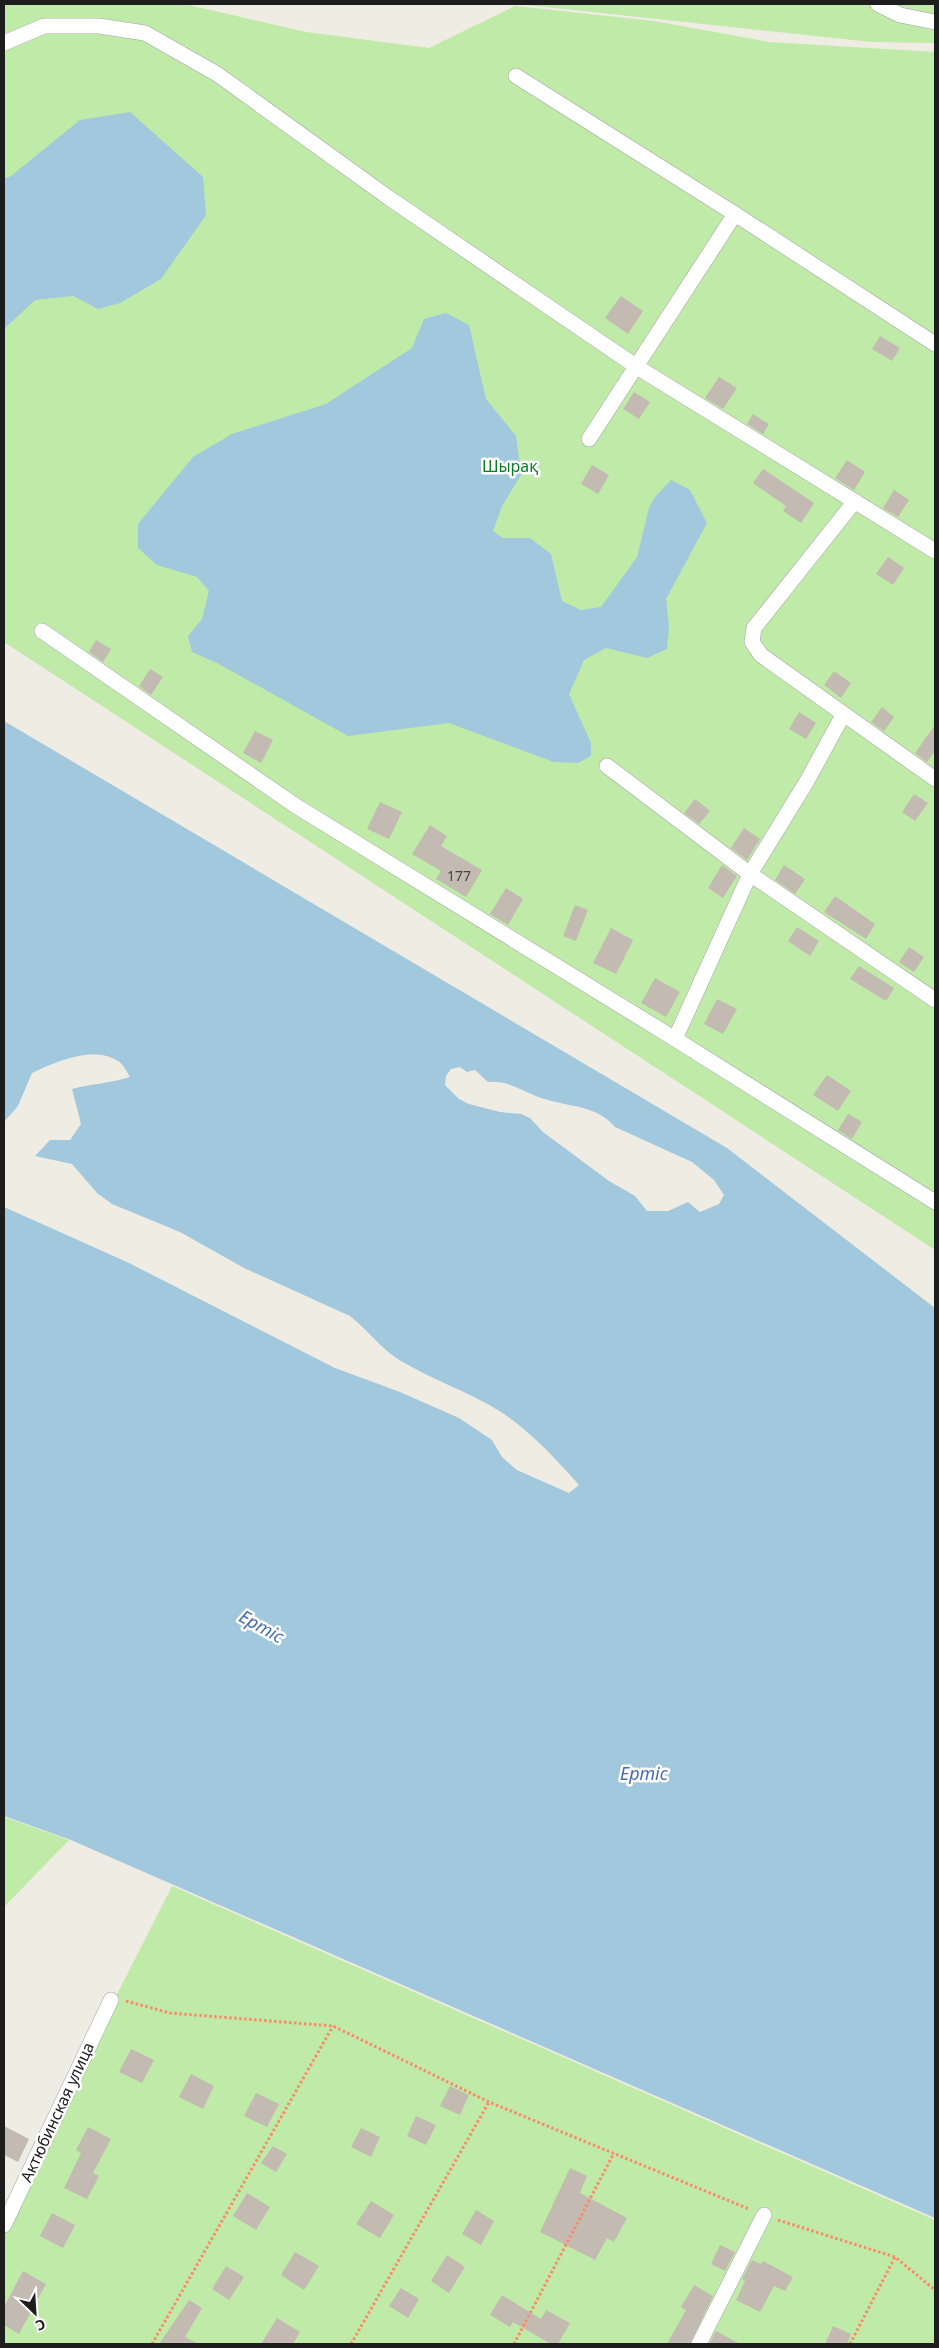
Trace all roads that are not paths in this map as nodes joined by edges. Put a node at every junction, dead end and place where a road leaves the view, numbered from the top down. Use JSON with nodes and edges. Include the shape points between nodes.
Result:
{"nodes":[{"id":1,"x":878,"y":4,"type":"edge"},
{"id":2,"x":935,"y":22,"type":"edge"},
{"id":3,"x":4,"y":43,"type":"edge"},
{"id":4,"x":516,"y":76,"type":"dead end"},
{"id":5,"x":735,"y":214,"type":"junction"},
{"id":6,"x":935,"y":344,"type":"edge"},
{"id":7,"x":637,"y":367,"type":"junction"},
{"id":8,"x":589,"y":440,"type":"dead end"},
{"id":9,"x":855,"y":501,"type":"junction"},
{"id":10,"x":935,"y":551,"type":"edge"},
{"id":11,"x":42,"y":631,"type":"dead end"},
{"id":12,"x":842,"y":715,"type":"junction"},
{"id":13,"x":607,"y":766,"type":"dead end"},
{"id":14,"x":935,"y":779,"type":"edge"},
{"id":15,"x":750,"y":874,"type":"junction"},
{"id":16,"x":935,"y":1000,"type":"edge"},
{"id":17,"x":675,"y":1039,"type":"junction"},
{"id":18,"x":935,"y":1202,"type":"edge"},
{"id":19,"x":111,"y":2000,"type":"road end"},
{"id":20,"x":764,"y":2215,"type":"road end"},
{"id":21,"x":4,"y":2225,"type":"edge"},
{"id":22,"x":699,"y":2344,"type":"edge"}],
"edges":[{"from":1,"to":2,"type":"street","via":[[900,15]]},
{"from":3,"to":7,"type":"street","via":[[44,26],[99,26],[146,34],[217,74],[389,198]]},
{"from":4,"to":5,"type":"street"},
{"from":5,"to":6,"type":"street"},
{"from":5,"to":7,"type":"street"},
{"from":7,"to":8,"type":"street"},
{"from":7,"to":9,"type":"street"},
{"from":9,"to":10,"type":"street"},
{"from":9,"to":12,"type":"street","via":[[754,628],[752,642],[761,655]]},
{"from":11,"to":17,"type":"street","via":[[296,806]]},
{"from":12,"to":14,"type":"street"},
{"from":12,"to":15,"type":"street","via":[[807,781]]},
{"from":13,"to":15,"type":"street"},
{"from":15,"to":16,"type":"street"},
{"from":15,"to":17,"type":"street"},
{"from":17,"to":18,"type":"street"},
{"from":19,"to":21,"type":"street","name":"Актюбинская улица"},
{"from":20,"to":22,"type":"street"}]}
